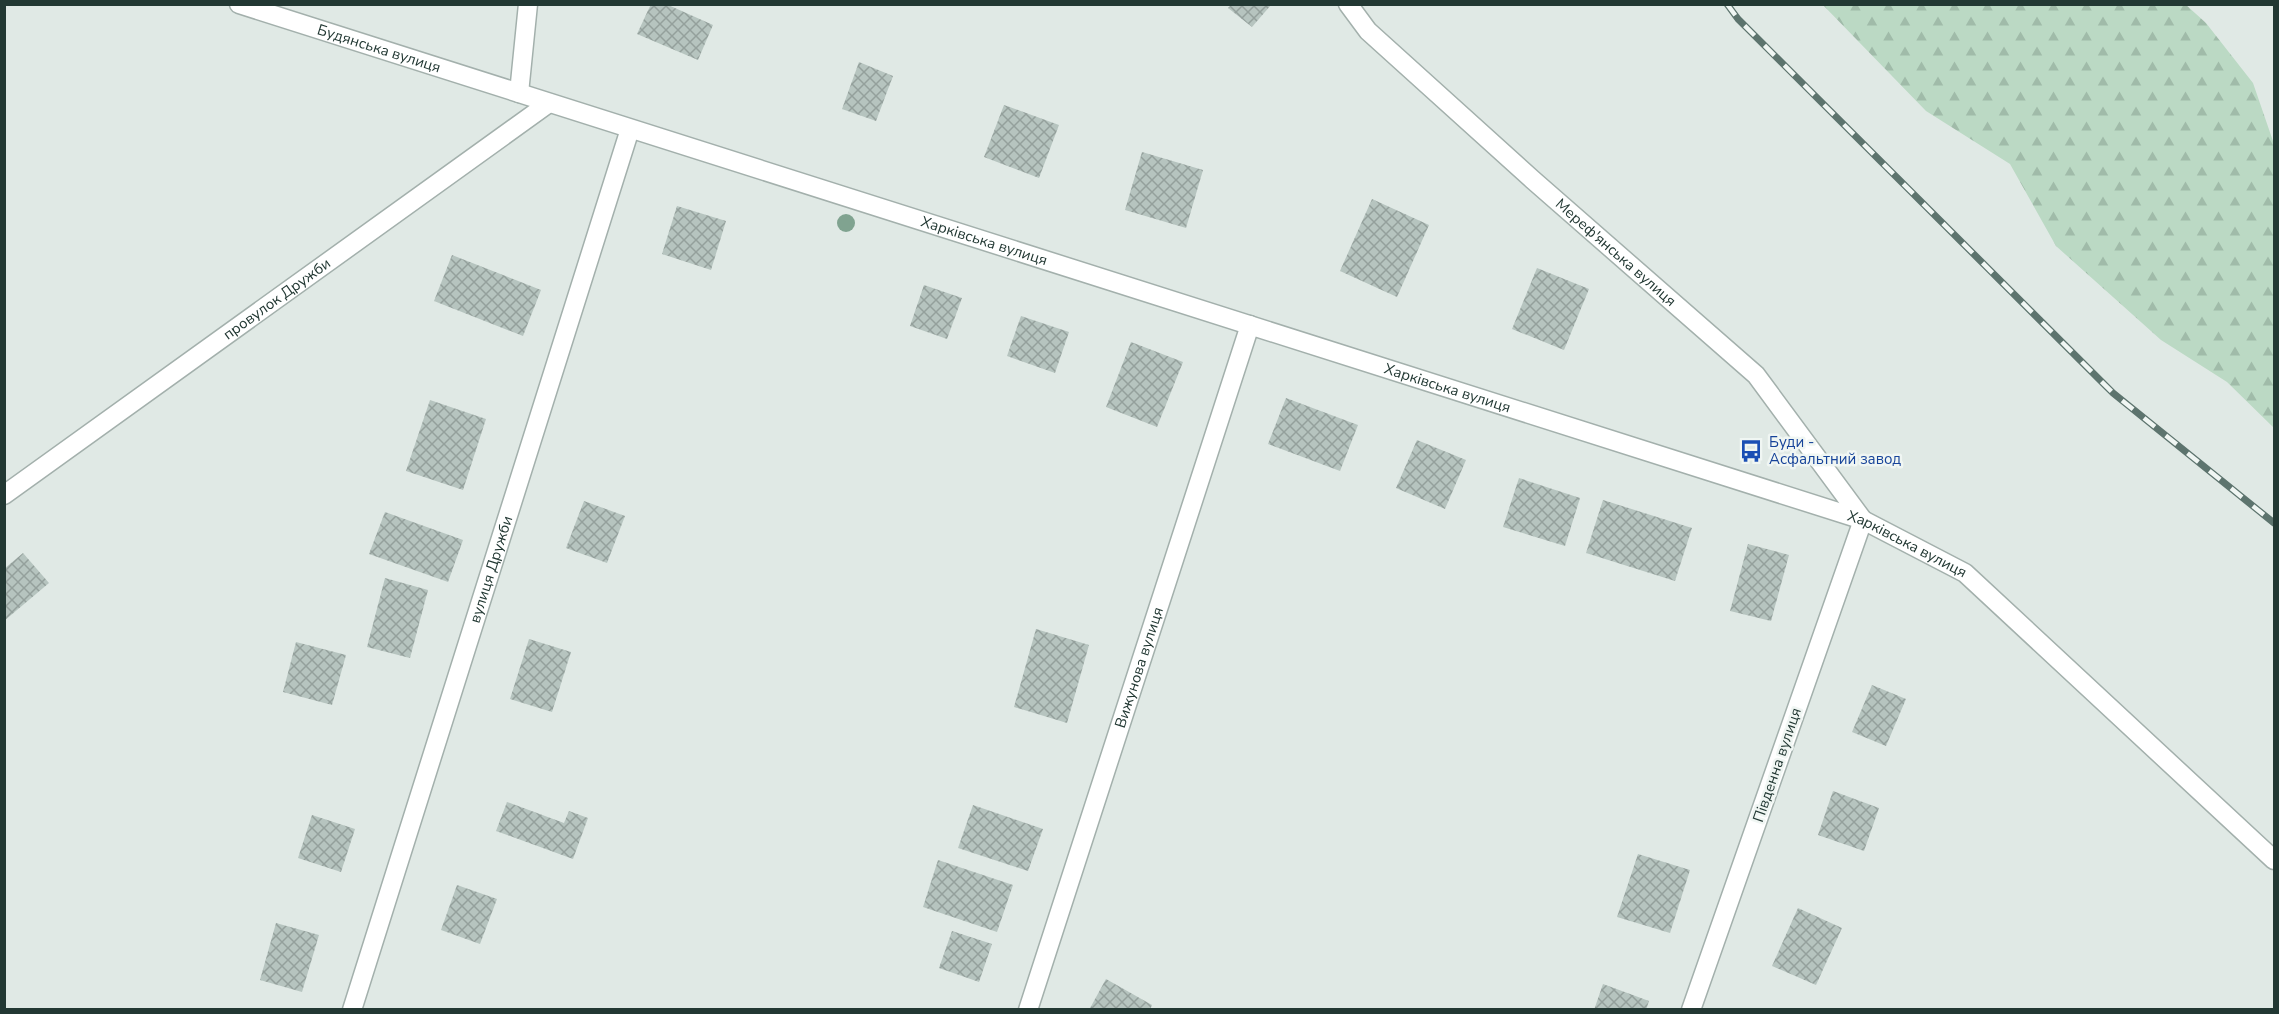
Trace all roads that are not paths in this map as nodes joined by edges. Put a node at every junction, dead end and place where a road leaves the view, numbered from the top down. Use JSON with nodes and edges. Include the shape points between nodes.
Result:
{"nodes":[{"id":1,"x":239,"y":4,"type":"edge"},
{"id":2,"x":528,"y":4,"type":"edge"},
{"id":3,"x":1348,"y":4,"type":"edge"},
{"id":4,"x":519,"y":93,"type":"junction"},
{"id":5,"x":549,"y":103,"type":"junction"},
{"id":6,"x":630,"y":129,"type":"junction"},
{"id":7,"x":1250,"y":325,"type":"junction"},
{"id":8,"x":4,"y":495,"type":"edge"},
{"id":9,"x":1863,"y":520,"type":"junction"},
{"id":10,"x":2274,"y":860,"type":"edge"},
{"id":11,"x":352,"y":1010,"type":"edge"},
{"id":12,"x":1028,"y":1010,"type":"edge"},
{"id":13,"x":1691,"y":1010,"type":"edge"}],
"edges":[{"from":1,"to":4,"type":"street","name":"Будянська вулиця"},
{"from":2,"to":4,"type":"street"},
{"from":3,"to":9,"type":"street","name":"Мереф'янська вулиця","via":[[1368,31],[1756,375]]},
{"from":4,"to":5,"type":"street","name":"Харківська вулиця"},
{"from":5,"to":6,"type":"street","name":"Харківська вулиця"},
{"from":5,"to":8,"type":"street","name":"провулок Дружби"},
{"from":6,"to":7,"type":"street","name":"Харківська вулиця"},
{"from":6,"to":11,"type":"street","name":"вулиця Дружби"},
{"from":7,"to":9,"type":"street","name":"Харківська вулиця"},
{"from":7,"to":12,"type":"street","name":"Вижунова вулиця"},
{"from":9,"to":10,"type":"street","name":"Харківська вулиця","via":[[1965,573]]},
{"from":9,"to":13,"type":"street","name":"Південна вулиця"}]}
